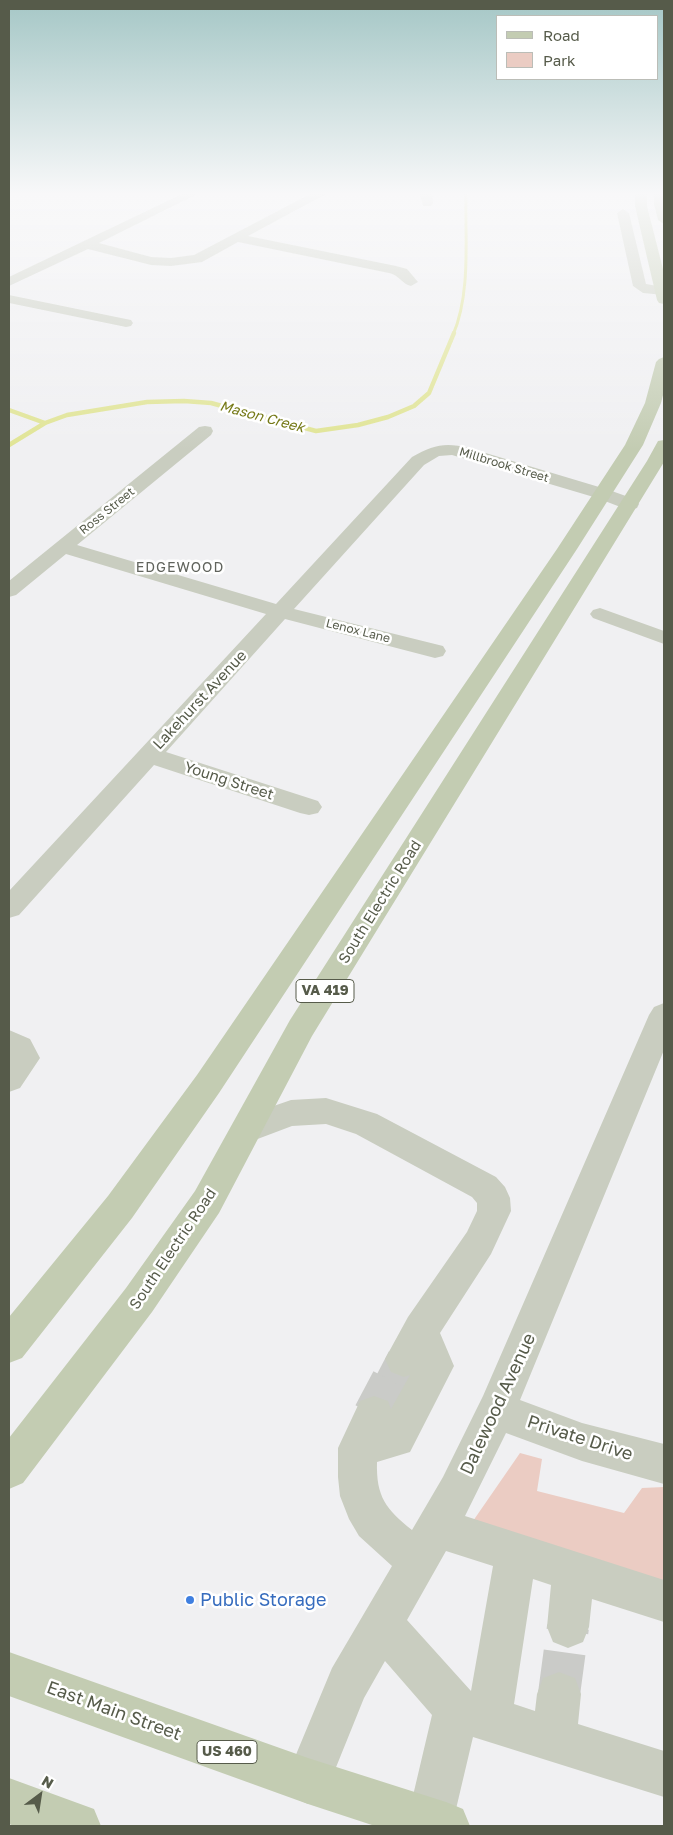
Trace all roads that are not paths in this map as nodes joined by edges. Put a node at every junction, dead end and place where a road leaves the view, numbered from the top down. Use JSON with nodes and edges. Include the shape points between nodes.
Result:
{"nodes":[{"id":1,"x":408,"y":279,"type":"edge"},
{"id":2,"x":639,"y":279,"type":"edge"},
{"id":3,"x":660,"y":279,"type":"edge"},
{"id":4,"x":411,"y":282,"type":"dead end"},
{"id":5,"x":664,"y":294,"type":"edge"},
{"id":6,"x":9,"y":299,"type":"edge"},
{"id":7,"x":126,"y":322,"type":"dead end"},
{"id":8,"x":664,"y":362,"type":"edge"},
{"id":9,"x":205,"y":431,"type":"dead end"},
{"id":10,"x":664,"y":445,"type":"edge"},
{"id":11,"x":391,"y":490,"type":"joint"},
{"id":12,"x":604,"y":494,"type":"junction"},
{"id":13,"x":630,"y":504,"type":"junction"},
{"id":14,"x":62,"y":547,"type":"junction"},
{"id":15,"x":9,"y":590,"type":"edge"},
{"id":16,"x":282,"y":612,"type":"junction"},
{"id":17,"x":600,"y":614,"type":"dead end"},
{"id":18,"x":664,"y":638,"type":"edge"},
{"id":19,"x":435,"y":651,"type":"dead end"},
{"id":20,"x":150,"y":755,"type":"junction"},
{"id":21,"x":308,"y":807,"type":"dead end"},
{"id":22,"x":9,"y":908,"type":"edge"},
{"id":23,"x":664,"y":1015,"type":"edge"},
{"id":24,"x":9,"y":1042,"type":"edge"},
{"id":25,"x":9,"y":1078,"type":"edge"},
{"id":26,"x":246,"y":1129,"type":"junction"},
{"id":27,"x":9,"y":1345,"type":"edge"},
{"id":28,"x":497,"y":1410,"type":"junction"},
{"id":29,"x":664,"y":1464,"type":"edge"},
{"id":30,"x":9,"y":1469,"type":"edge"},
{"id":31,"x":427,"y":1543,"type":"junction"},
{"id":32,"x":516,"y":1553,"type":"junction"},
{"id":33,"x":574,"y":1572,"type":"junction"},
{"id":34,"x":664,"y":1601,"type":"edge"},
{"id":35,"x":381,"y":1623,"type":"junction"},
{"id":36,"x":568,"y":1627,"type":"tunnel mouth"},
{"id":37,"x":9,"y":1674,"type":"edge"},
{"id":38,"x":559,"y":1694,"type":"tunnel mouth"},
{"id":39,"x":473,"y":1714,"type":"junction"},
{"id":40,"x":554,"y":1740,"type":"junction"},
{"id":41,"x":664,"y":1774,"type":"edge"},
{"id":42,"x":308,"y":1781,"type":"junction"},
{"id":43,"x":9,"y":1801,"type":"edge"},
{"id":44,"x":62,"y":1824,"type":"edge"},
{"id":45,"x":439,"y":1824,"type":"edge"}],
"edges":[{"from":1,"to":4,"type":"street"},
{"from":2,"to":5,"type":"street","via":[[641,288]]},
{"from":3,"to":5,"type":"main road"},
{"from":6,"to":7,"type":"street"},
{"from":8,"to":12,"type":"main road","number":"VA 419","via":[[645,424]]},
{"from":9,"to":14,"type":"street","name":"Ross Street"},
{"from":10,"to":13,"type":"main road","number":"VA 419"},
{"from":11,"to":12,"type":"street","name":"Millbrook Street","via":[[428,454],[452,450]]},
{"from":11,"to":16,"type":"street","name":"Lakehurst Avenue"},
{"from":12,"to":13,"type":"street","name":"Millbrook Street"},
{"from":12,"to":27,"type":"main road","number":"VA 419","via":[[208,1084],[120,1206]]},
{"from":13,"to":26,"type":"main road","name":"South Electric Road","number":"VA 419","via":[[301,1028]]},
{"from":14,"to":15,"type":"street","name":"Ross Street"},
{"from":14,"to":16,"type":"street","name":"Lenox Lane"},
{"from":16,"to":19,"type":"street","name":"Lenox Lane"},
{"from":16,"to":20,"type":"street","name":"Lakehurst Avenue"},
{"from":17,"to":18,"type":"street"},
{"from":20,"to":21,"type":"street","name":"Young Street"},
{"from":20,"to":22,"type":"street","name":"Lakehurst Avenue"},
{"from":23,"to":28,"type":"street","name":"Dalewood Avenue"},
{"from":24,"to":25,"type":"street","via":[[19,1047],[25,1058]]},
{"from":26,"to":30,"type":"main road","name":"South Electric Road","number":"VA 419","via":[[207,1202],[139,1300]]},
{"from":26,"to":31,"type":"street","via":[[290,1112],[326,1111],[366,1124],[484,1187],[493,1198],[494,1211],[479,1243],[413,1344],[435,1366],[396,1438],[366,1431],[356,1476],[360,1496],[373,1522]]},
{"from":28,"to":29,"type":"street","name":"Private Drive","via":[[582,1442]]},
{"from":28,"to":31,"type":"street","name":"Dalewood Avenue"},
{"from":31,"to":32,"type":"street"},
{"from":31,"to":35,"type":"street","name":"Dalewood Avenue"},
{"from":32,"to":33,"type":"street"},
{"from":32,"to":39,"type":"street"},
{"from":33,"to":34,"type":"street"},
{"from":33,"to":36,"type":"street"},
{"from":35,"to":39,"type":"street"},
{"from":35,"to":42,"type":"street","name":"Dalewood Avenue","via":[[348,1684]]},
{"from":37,"to":42,"type":"main road","name":"East Main Street","number":"US 460"},
{"from":38,"to":40,"type":"street"},
{"from":39,"to":40,"type":"street"},
{"from":39,"to":45,"type":"street"},
{"from":40,"to":41,"type":"street"},
{"from":42,"to":45,"type":"main road","name":"East Main Street","number":"US 460"},
{"from":43,"to":44,"type":"main road"}]}
